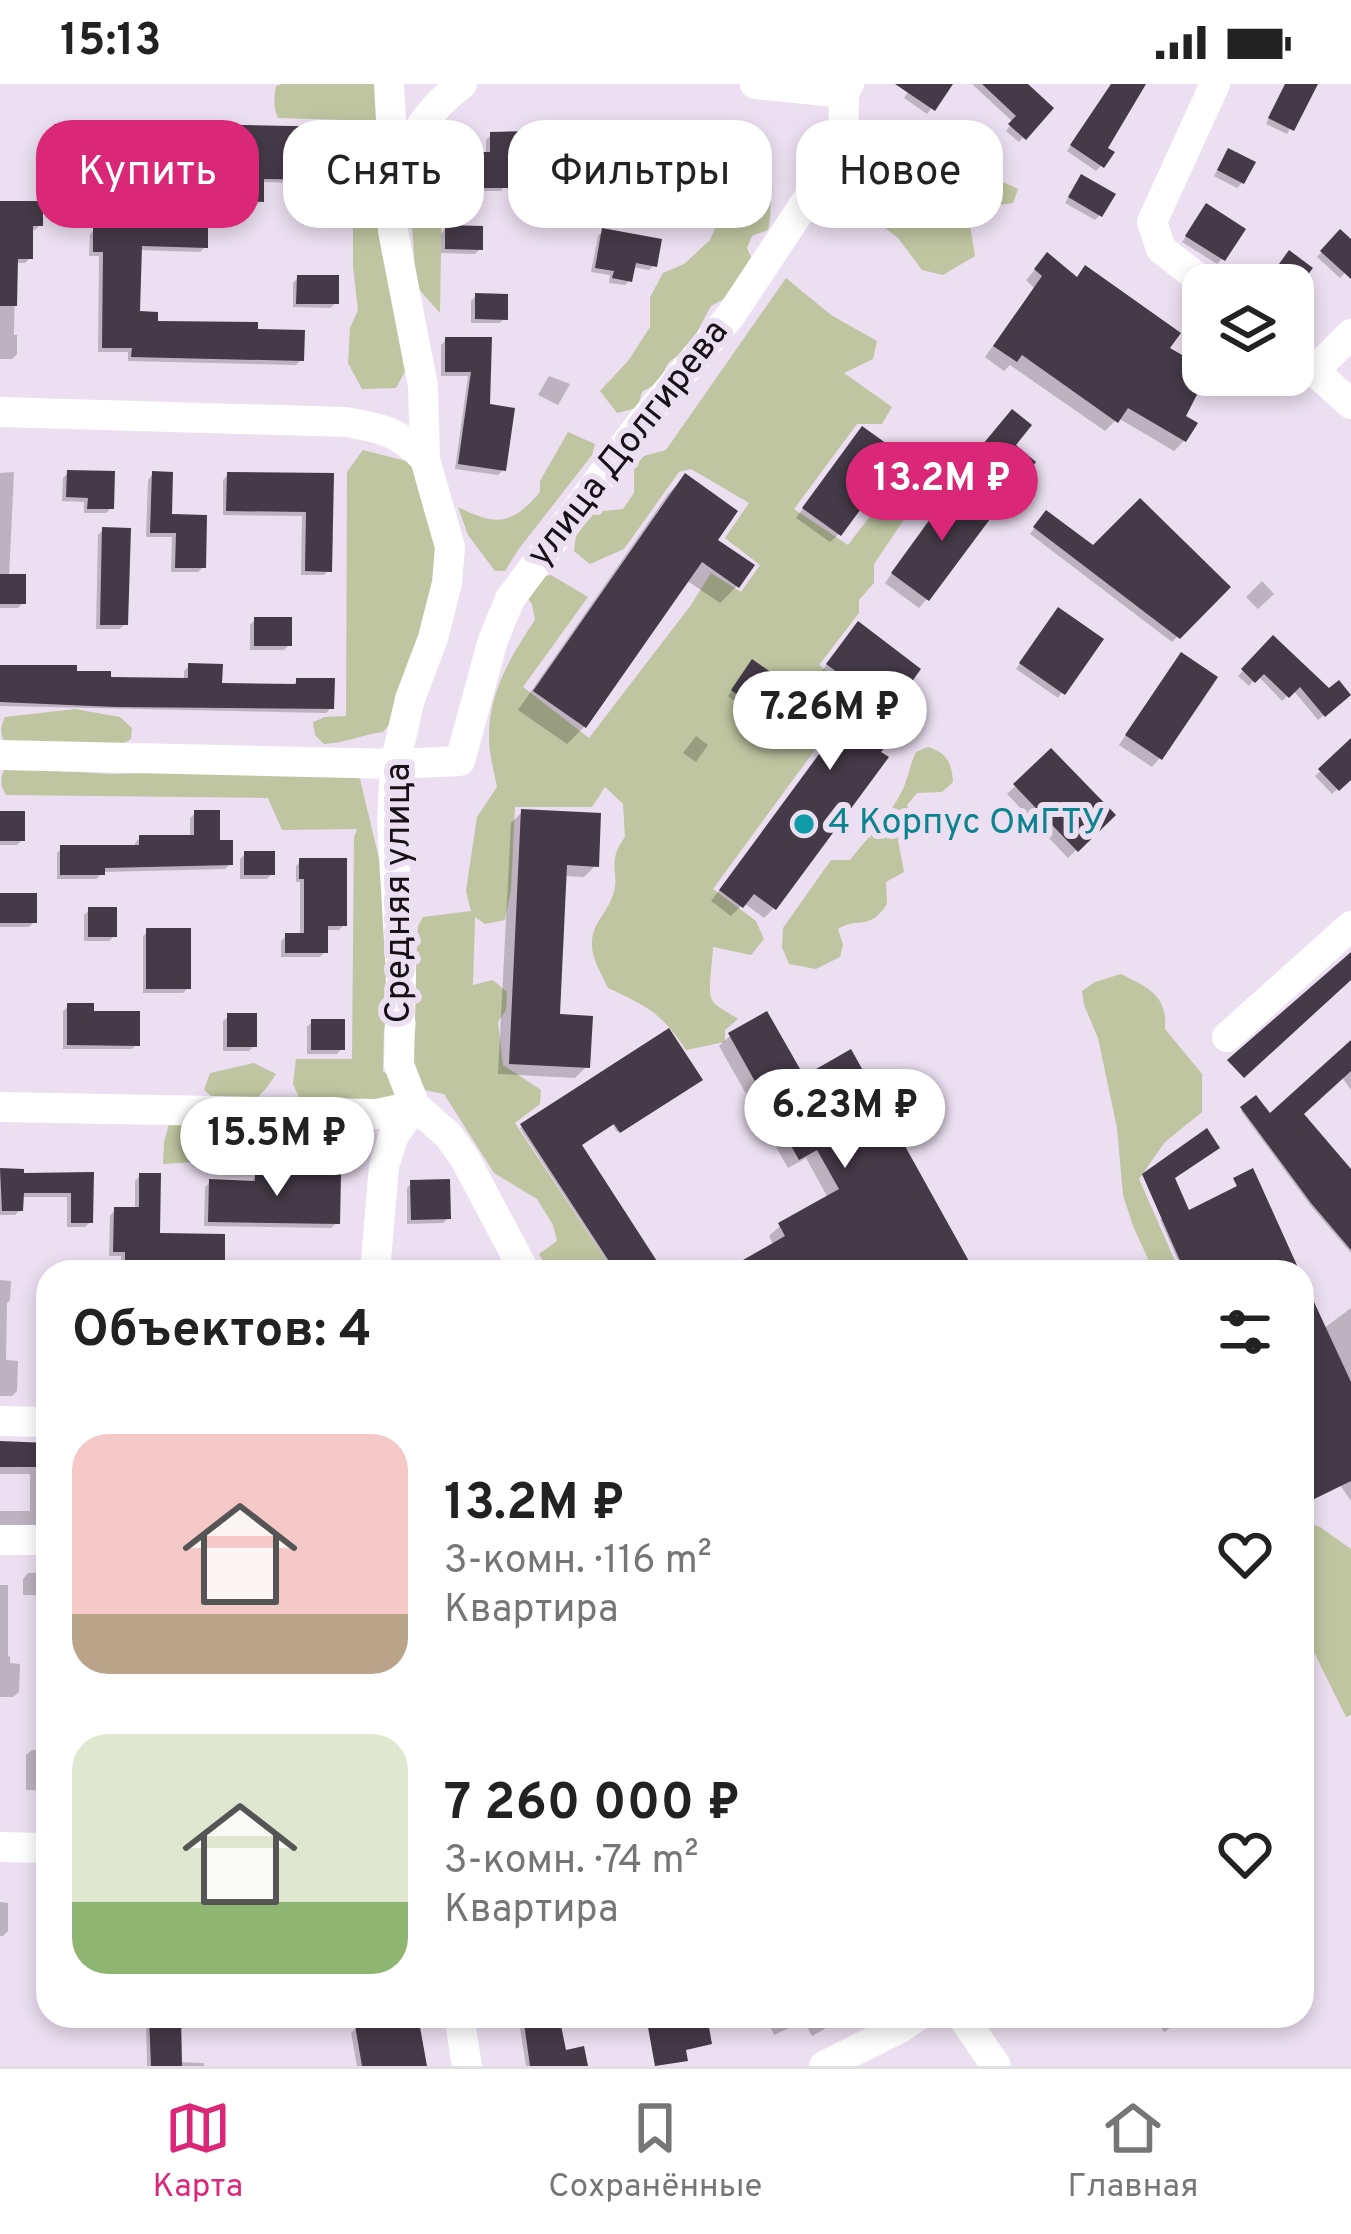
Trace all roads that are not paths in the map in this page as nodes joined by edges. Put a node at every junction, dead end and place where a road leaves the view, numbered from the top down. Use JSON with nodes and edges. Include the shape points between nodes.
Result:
{"nodes":[{"id":1,"x":389,"y":84,"type":"edge"},
{"id":2,"x":462,"y":84,"type":"edge"},
{"id":3,"x":755,"y":84,"type":"edge"},
{"id":4,"x":1215,"y":84,"type":"edge"},
{"id":5,"x":847,"y":89,"type":"edge"},
{"id":6,"x":391,"y":120,"type":"edge"},
{"id":7,"x":428,"y":120,"type":"edge"},
{"id":8,"x":393,"y":228,"type":"edge"},
{"id":9,"x":1182,"y":265,"type":"edge"},
{"id":10,"x":1351,"y":334,"type":"edge"},
{"id":11,"x":1314,"y":355,"type":"edge"},
{"id":12,"x":1314,"y":370,"type":"edge"},
{"id":13,"x":1351,"y":404,"type":"edge"},
{"id":14,"x":0,"y":412,"type":"edge"},
{"id":15,"x":425,"y":459,"type":"junction"},
{"id":16,"x":0,"y":754,"type":"edge"},
{"id":17,"x":394,"y":764,"type":"junction"},
{"id":18,"x":1351,"y":926,"type":"edge"},
{"id":19,"x":1227,"y":1037,"type":"dead end"},
{"id":20,"x":415,"y":1106,"type":"junction"},
{"id":21,"x":0,"y":1107,"type":"edge"},
{"id":22,"x":376,"y":1260,"type":"edge"},
{"id":23,"x":519,"y":1260,"type":"edge"},
{"id":24,"x":0,"y":1421,"type":"edge"},
{"id":25,"x":36,"y":1422,"type":"edge"},
{"id":26,"x":0,"y":1540,"type":"edge"},
{"id":27,"x":36,"y":1540,"type":"edge"},
{"id":28,"x":0,"y":1847,"type":"edge"},
{"id":29,"x":36,"y":1848,"type":"edge"},
{"id":30,"x":461,"y":2028,"type":"edge"},
{"id":31,"x":895,"y":2028,"type":"edge"},
{"id":32,"x":970,"y":2028,"type":"edge"},
{"id":33,"x":467,"y":2066,"type":"edge"},
{"id":34,"x":824,"y":2066,"type":"edge"},
{"id":35,"x":996,"y":2066,"type":"edge"}],
"edges":[{"from":1,"to":6,"type":"street","name":"Средняя улица"},
{"from":2,"to":7,"type":"street"},
{"from":3,"to":5,"type":"street"},
{"from":4,"to":9,"type":"street","via":[[1152,222],[1161,249]]},
{"from":5,"to":17,"type":"street","name":"улица Долгирева","via":[[843,141],[830,172],[510,599],[460,761]]},
{"from":8,"to":15,"type":"street","name":"Средняя улица","via":[[423,386]]},
{"from":10,"to":11,"type":"street"},
{"from":12,"to":13,"type":"street"},
{"from":14,"to":15,"type":"street","via":[[346,422],[406,439]]},
{"from":15,"to":17,"type":"street","name":"Средняя улица","via":[[450,547],[447,583]]},
{"from":16,"to":17,"type":"street"},
{"from":17,"to":20,"type":"street","name":"Средняя улица","via":[[399,1065]]},
{"from":18,"to":19,"type":"street"},
{"from":20,"to":21,"type":"street","via":[[376,1114]]},
{"from":20,"to":22,"type":"street","via":[[384,1166]]},
{"from":20,"to":23,"type":"street","via":[[465,1159]]},
{"from":24,"to":25,"type":"street"},
{"from":26,"to":27,"type":"street"},
{"from":28,"to":29,"type":"street"},
{"from":30,"to":33,"type":"street"},
{"from":31,"to":34,"type":"street"},
{"from":32,"to":35,"type":"street"}]}
